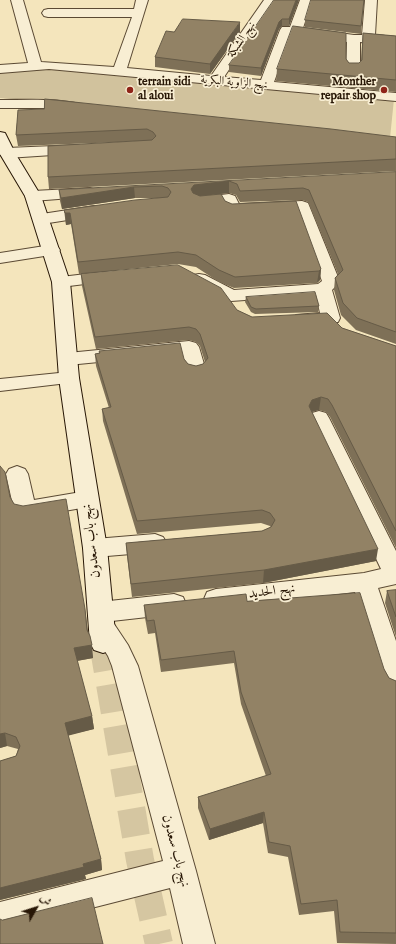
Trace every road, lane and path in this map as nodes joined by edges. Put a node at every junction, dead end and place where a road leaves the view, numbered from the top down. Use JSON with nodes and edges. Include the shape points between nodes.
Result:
{"nodes":[{"id":1,"x":17,"y":0,"type":"edge"},
{"id":2,"x":71,"y":0,"type":"edge"},
{"id":3,"x":142,"y":0,"type":"edge"},
{"id":4,"x":270,"y":0,"type":"edge"},
{"id":5,"x":306,"y":0,"type":"edge"},
{"id":6,"x":371,"y":0,"type":"edge"},
{"id":7,"x":48,"y":13,"type":"dead end"},
{"id":8,"x":69,"y":13,"type":"junction"},
{"id":9,"x":139,"y":13,"type":"junction"},
{"id":10,"x":295,"y":32,"type":"junction"},
{"id":11,"x":368,"y":38,"type":"junction"},
{"id":12,"x":354,"y":39,"type":"junction"},
{"id":13,"x":396,"y":41,"type":"edge"},
{"id":14,"x":36,"y":66,"type":"junction"},
{"id":15,"x":0,"y":69,"type":"edge"},
{"id":16,"x":353,"y":70,"type":"edge"},
{"id":17,"x":119,"y":72,"type":"junction"},
{"id":18,"x":214,"y":81,"type":"junction"},
{"id":19,"x":266,"y":86,"type":"junction"},
{"id":20,"x":396,"y":97,"type":"edge"},
{"id":21,"x":0,"y":104,"type":"edge"},
{"id":22,"x":91,"y":109,"type":"edge"},
{"id":23,"x":4,"y":144,"type":"edge"},
{"id":24,"x":92,"y":149,"type":"edge"},
{"id":25,"x":231,"y":184,"type":"edge"},
{"id":26,"x":208,"y":186,"type":"edge"},
{"id":27,"x":105,"y":192,"type":"edge"},
{"id":28,"x":33,"y":196,"type":"junction"},
{"id":29,"x":182,"y":202,"type":"edge"},
{"id":30,"x":112,"y":209,"type":"edge"},
{"id":31,"x":42,"y":219,"type":"junction"},
{"id":32,"x":51,"y":250,"type":"junction"},
{"id":33,"x":0,"y":258,"type":"edge"},
{"id":34,"x":184,"y":270,"type":"edge"},
{"id":35,"x":131,"y":274,"type":"edge"},
{"id":36,"x":61,"y":282,"type":"junction"},
{"id":37,"x":323,"y":289,"type":"junction"},
{"id":38,"x":284,"y":320,"type":"edge"},
{"id":39,"x":68,"y":368,"type":"junction"},
{"id":40,"x":196,"y":371,"type":"edge"},
{"id":41,"x":0,"y":385,"type":"edge"},
{"id":42,"x":319,"y":418,"type":"dead end"},
{"id":43,"x":17,"y":474,"type":"dead end"},
{"id":44,"x":87,"y":499,"type":"junction"},
{"id":45,"x":174,"y":541,"type":"edge"},
{"id":46,"x":95,"y":548,"type":"junction"},
{"id":47,"x":396,"y":575,"type":"edge"},
{"id":48,"x":364,"y":582,"type":"junction"},
{"id":49,"x":102,"y":627,"type":"junction"},
{"id":50,"x":396,"y":681,"type":"edge"},
{"id":51,"x":181,"y":871,"type":"junction"},
{"id":52,"x":5,"y":915,"type":"dead end"},
{"id":53,"x":199,"y":944,"type":"edge"}],
"edges":[{"from":1,"to":14,"type":"street"},
{"from":2,"to":8,"type":"street"},
{"from":3,"to":9,"type":"street"},
{"from":4,"to":18,"type":"street","name":"نهج الشبكة"},
{"from":5,"to":10,"type":"street"},
{"from":6,"to":11,"type":"street"},
{"from":7,"to":8,"type":"street"},
{"from":8,"to":9,"type":"street"},
{"from":9,"to":17,"type":"street"},
{"from":10,"to":12,"type":"street"},
{"from":10,"to":19,"type":"street","via":[[286,30]]},
{"from":11,"to":12,"type":"street"},
{"from":11,"to":13,"type":"street"},
{"from":12,"to":16,"type":"street"},
{"from":14,"to":15,"type":"street","name":"نهج الزاوية البكرية"},
{"from":14,"to":17,"type":"street","name":"نهج الزاوية البكرية"},
{"from":17,"to":18,"type":"street","name":"نهج الزاوية البكرية"},
{"from":18,"to":19,"type":"street","name":"نهج الزاوية البكرية"},
{"from":19,"to":20,"type":"street","name":"نهج الزاوية البكرية"},
{"from":21,"to":22,"type":"street","via":[[44,104]]},
{"from":23,"to":24,"type":"street"},
{"from":23,"to":28,"type":"street","name":"نهج باب سعدون"},
{"from":25,"to":26,"type":"street"},
{"from":27,"to":28,"type":"street"},
{"from":28,"to":31,"type":"street","name":"نهج باب سعدون"},
{"from":29,"to":37,"type":"street","via":[[229,200],[232,209],[302,206],[331,282]]},
{"from":30,"to":31,"type":"street"},
{"from":31,"to":32,"type":"street","name":"نهج باب سعدون"},
{"from":32,"to":33,"type":"street"},
{"from":32,"to":36,"type":"street","name":"نهج باب سعدون"},
{"from":34,"to":37,"type":"street","via":[[235,303]]},
{"from":35,"to":36,"type":"street"},
{"from":36,"to":39,"type":"street","name":"نهج باب سعدون"},
{"from":37,"to":38,"type":"street","via":[[336,324]]},
{"from":39,"to":40,"type":"street","via":[[189,347]]},
{"from":39,"to":41,"type":"street"},
{"from":39,"to":44,"type":"street","name":"نهج باب سعدون"},
{"from":42,"to":47,"type":"street"},
{"from":43,"to":44,"type":"street","via":[[25,510]]},
{"from":44,"to":46,"type":"street","name":"نهج باب سعدون"},
{"from":45,"to":46,"type":"street"},
{"from":46,"to":49,"type":"street","name":"نهج باب سعدون"},
{"from":47,"to":48,"type":"street","name":"نهج الحديد"},
{"from":48,"to":49,"type":"street","name":"نهج الحديد"},
{"from":48,"to":50,"type":"street"},
{"from":49,"to":51,"type":"street","name":"نهج باب سعدون","via":[[125,666]]},
{"from":51,"to":52,"type":"street"},
{"from":51,"to":53,"type":"street","name":"نهج باب سعدون"}]}
